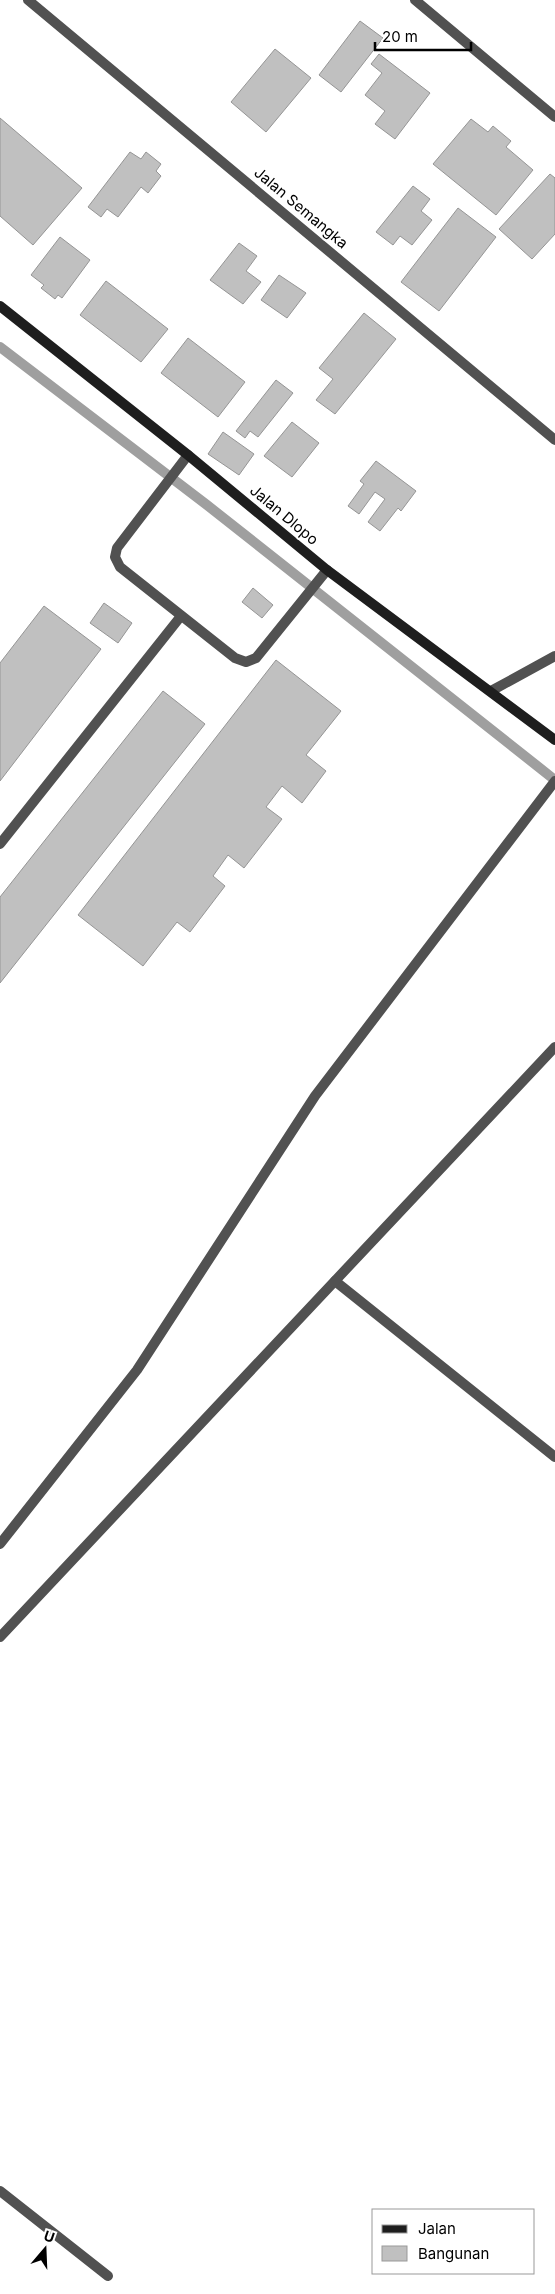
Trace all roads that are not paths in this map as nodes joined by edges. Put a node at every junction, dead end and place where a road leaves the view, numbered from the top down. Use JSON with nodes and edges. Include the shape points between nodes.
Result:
{"nodes":[{"id":1,"x":28,"y":0,"type":"edge"},
{"id":2,"x":415,"y":0,"type":"edge"},
{"id":3,"x":555,"y":117,"type":"edge"},
{"id":4,"x":0,"y":306,"type":"edge"},
{"id":5,"x":555,"y":440,"type":"edge"},
{"id":6,"x":188,"y":455,"type":"junction"},
{"id":7,"x":328,"y":570,"type":"junction"},
{"id":8,"x":180,"y":616,"type":"junction"},
{"id":9,"x":555,"y":656,"type":"edge"},
{"id":10,"x":491,"y":691,"type":"junction"},
{"id":11,"x":555,"y":740,"type":"edge"},
{"id":12,"x":554,"y":783,"type":"edge"},
{"id":13,"x":0,"y":844,"type":"edge"},
{"id":14,"x":555,"y":1047,"type":"edge"},
{"id":15,"x":335,"y":1282,"type":"junction"},
{"id":16,"x":555,"y":1457,"type":"edge"},
{"id":17,"x":0,"y":1544,"type":"edge"},
{"id":18,"x":0,"y":1637,"type":"edge"},
{"id":19,"x":0,"y":2192,"type":"edge"},
{"id":20,"x":108,"y":2276,"type":"dead end"}],
"edges":[{"from":1,"to":5,"type":"street","name":"Jalan Semangka"},
{"from":2,"to":3,"type":"street"},
{"from":4,"to":6,"type":"street","name":"Jalan Dlopo"},
{"from":6,"to":7,"type":"street","name":"Jalan Dlopo"},
{"from":6,"to":8,"type":"street","via":[[117,548],[115,557],[120,567]]},
{"from":7,"to":8,"type":"street","via":[[256,658],[246,662],[235,658]]},
{"from":7,"to":10,"type":"street","name":"Jalan Dlopo"},
{"from":8,"to":13,"type":"street"},
{"from":9,"to":10,"type":"street"},
{"from":10,"to":11,"type":"street","name":"Jalan Dlopo"},
{"from":12,"to":17,"type":"street","via":[[315,1096],[138,1370]]},
{"from":14,"to":15,"type":"street"},
{"from":15,"to":16,"type":"street"},
{"from":15,"to":18,"type":"street"},
{"from":19,"to":20,"type":"street"}]}
